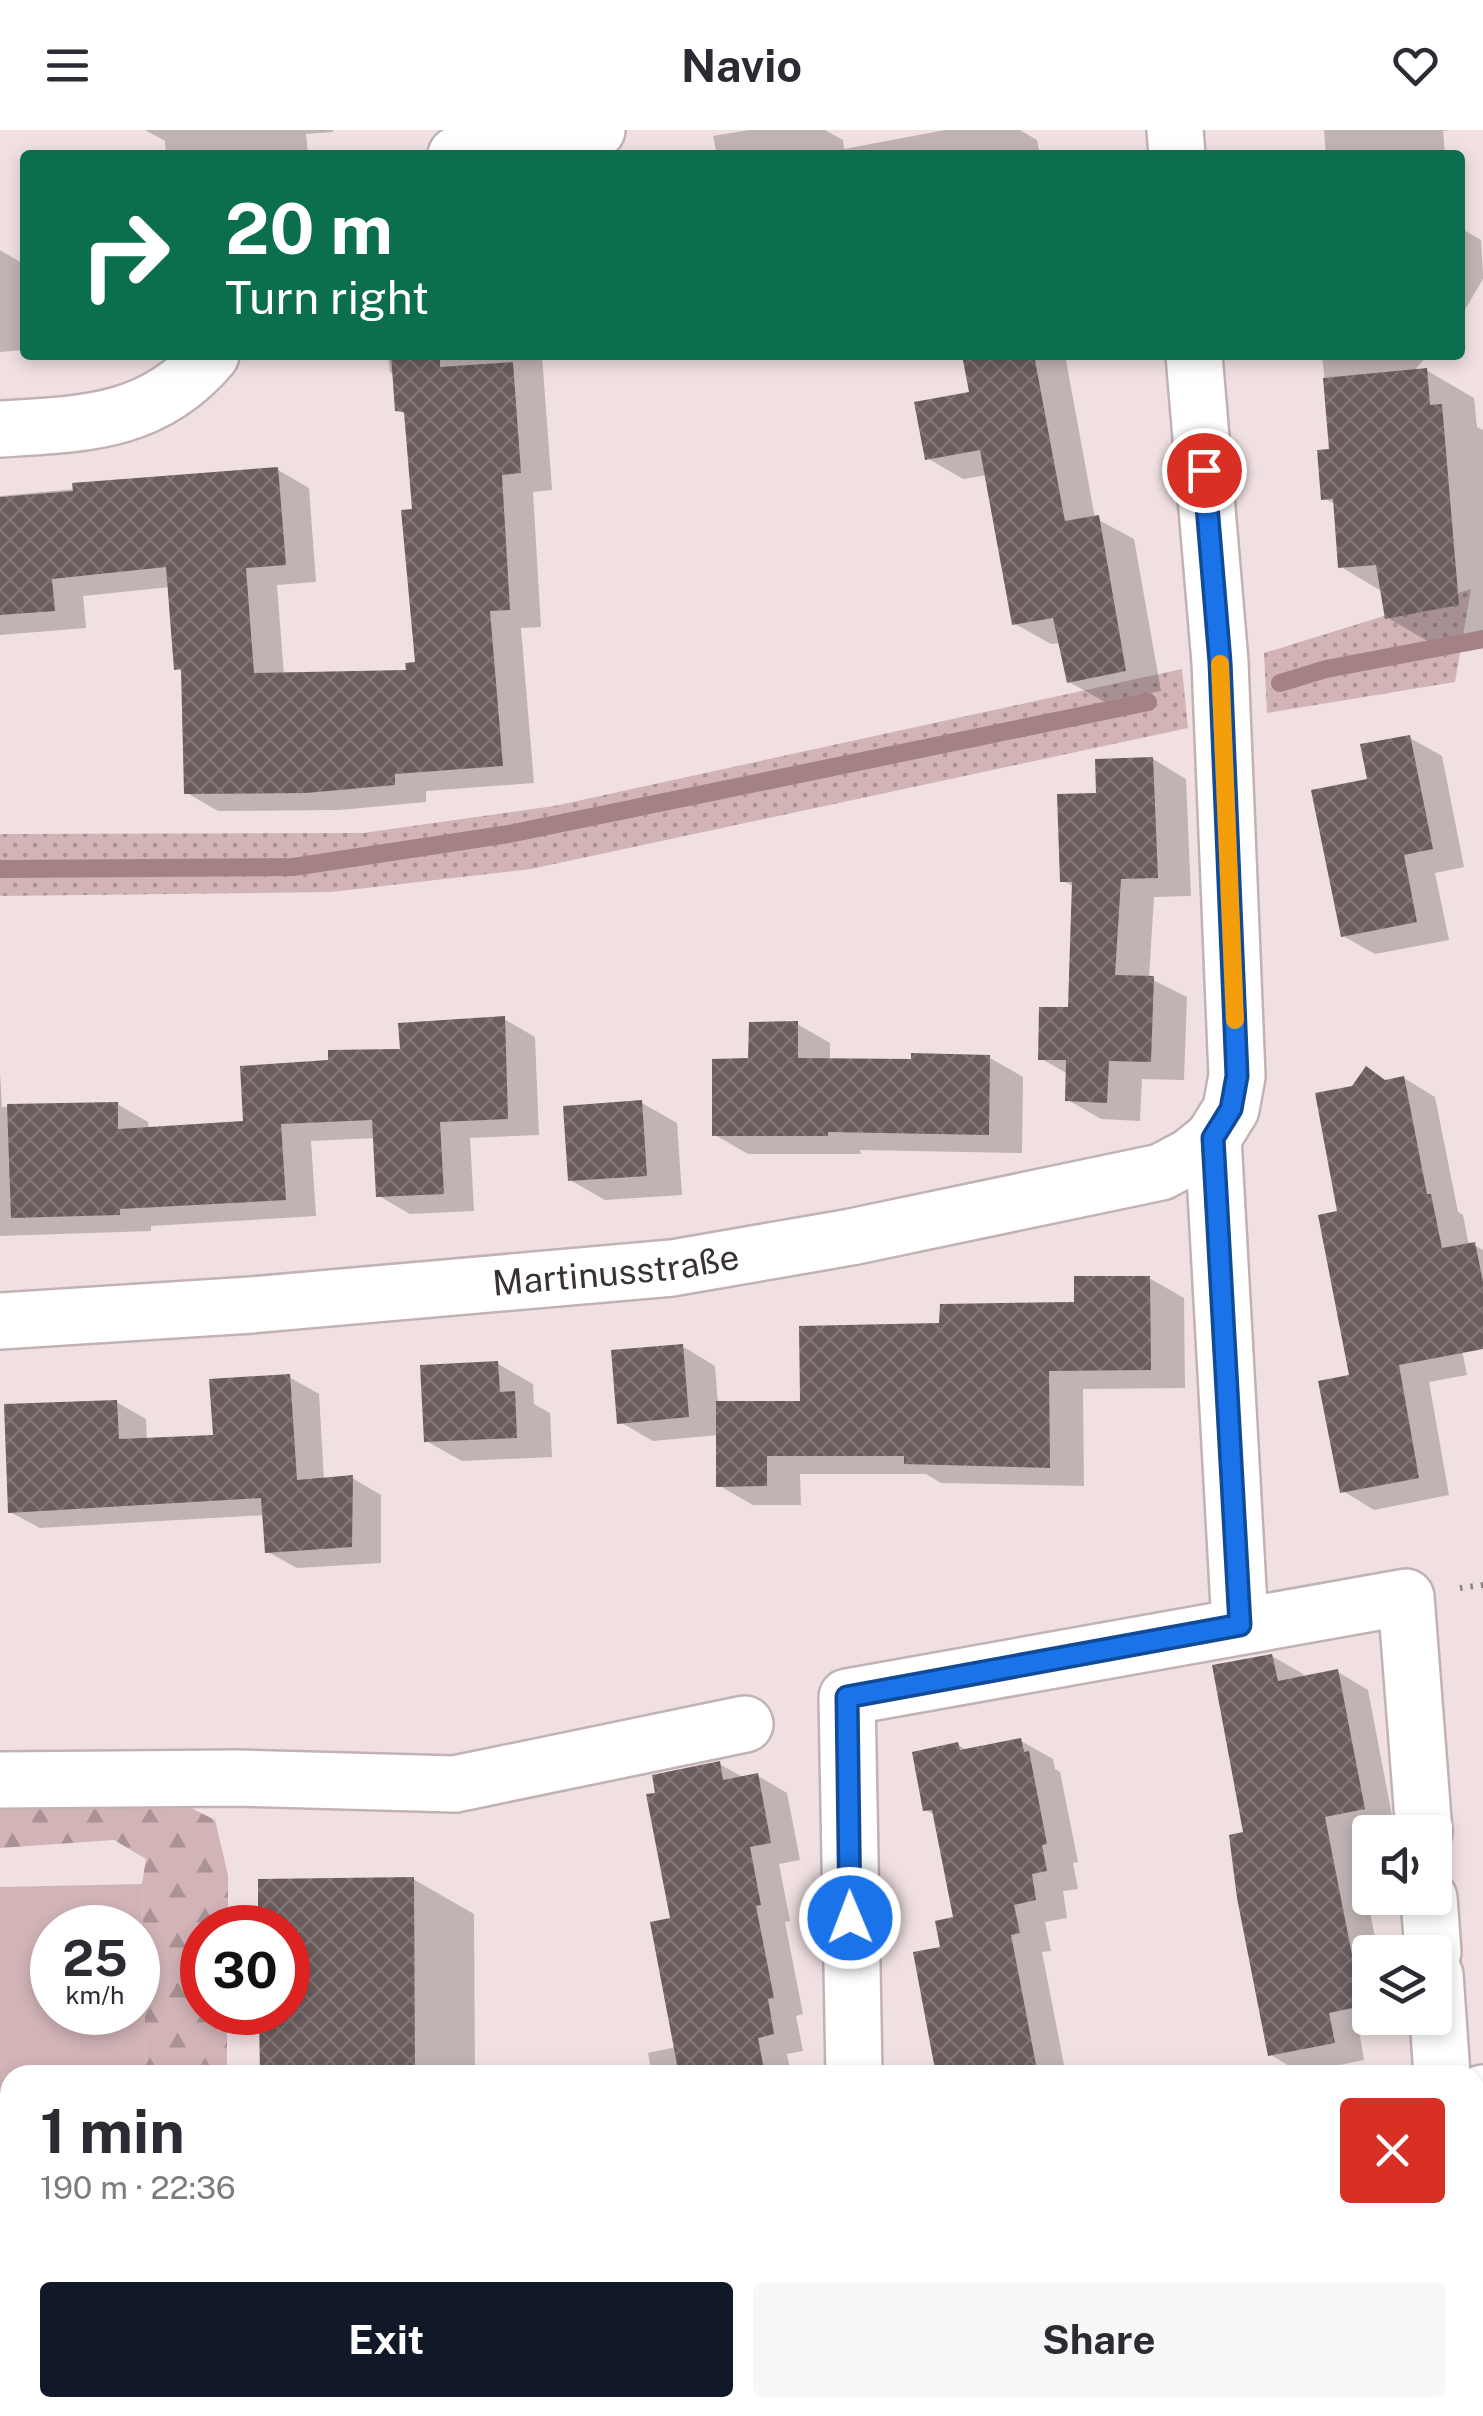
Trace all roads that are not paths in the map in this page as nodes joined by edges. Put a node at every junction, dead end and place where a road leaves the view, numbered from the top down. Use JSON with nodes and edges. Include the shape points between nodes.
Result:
{"nodes":[{"id":1,"x":598,"y":130,"type":"edge"},
{"id":2,"x":484,"y":150,"type":"edge"},
{"id":3,"x":206,"y":360,"type":"edge"},
{"id":4,"x":1194,"y":360,"type":"edge"},
{"id":5,"x":0,"y":430,"type":"edge"},
{"id":6,"x":1213,"y":1138,"type":"junction"},
{"id":7,"x":0,"y":1321,"type":"edge"},
{"id":8,"x":1240,"y":1625,"type":"junction"},
{"id":9,"x":745,"y":1724,"type":"dead end"},
{"id":10,"x":0,"y":1780,"type":"edge"},
{"id":11,"x":1423,"y":1815,"type":"edge"},
{"id":12,"x":1439,"y":2035,"type":"edge"},
{"id":13,"x":854,"y":2065,"type":"edge"},
{"id":14,"x":1441,"y":2065,"type":"edge"}],
"edges":[{"from":1,"to":2,"type":"street"},
{"from":3,"to":5,"type":"street","via":[[157,402],[120,417]]},
{"from":4,"to":6,"type":"street","name":"Martinusstraße","via":[[1220,662],[1237,1076],[1231,1109]]},
{"from":6,"to":7,"type":"street","name":"Martinusstraße","via":[[1162,1172],[672,1268]]},
{"from":6,"to":8,"type":"street","name":"Martinusstraße"},
{"from":8,"to":11,"type":"street","via":[[1406,1597]]},
{"from":8,"to":13,"type":"street","via":[[847,1697]]},
{"from":9,"to":10,"type":"street","via":[[455,1784]]},
{"from":12,"to":14,"type":"street"}]}
